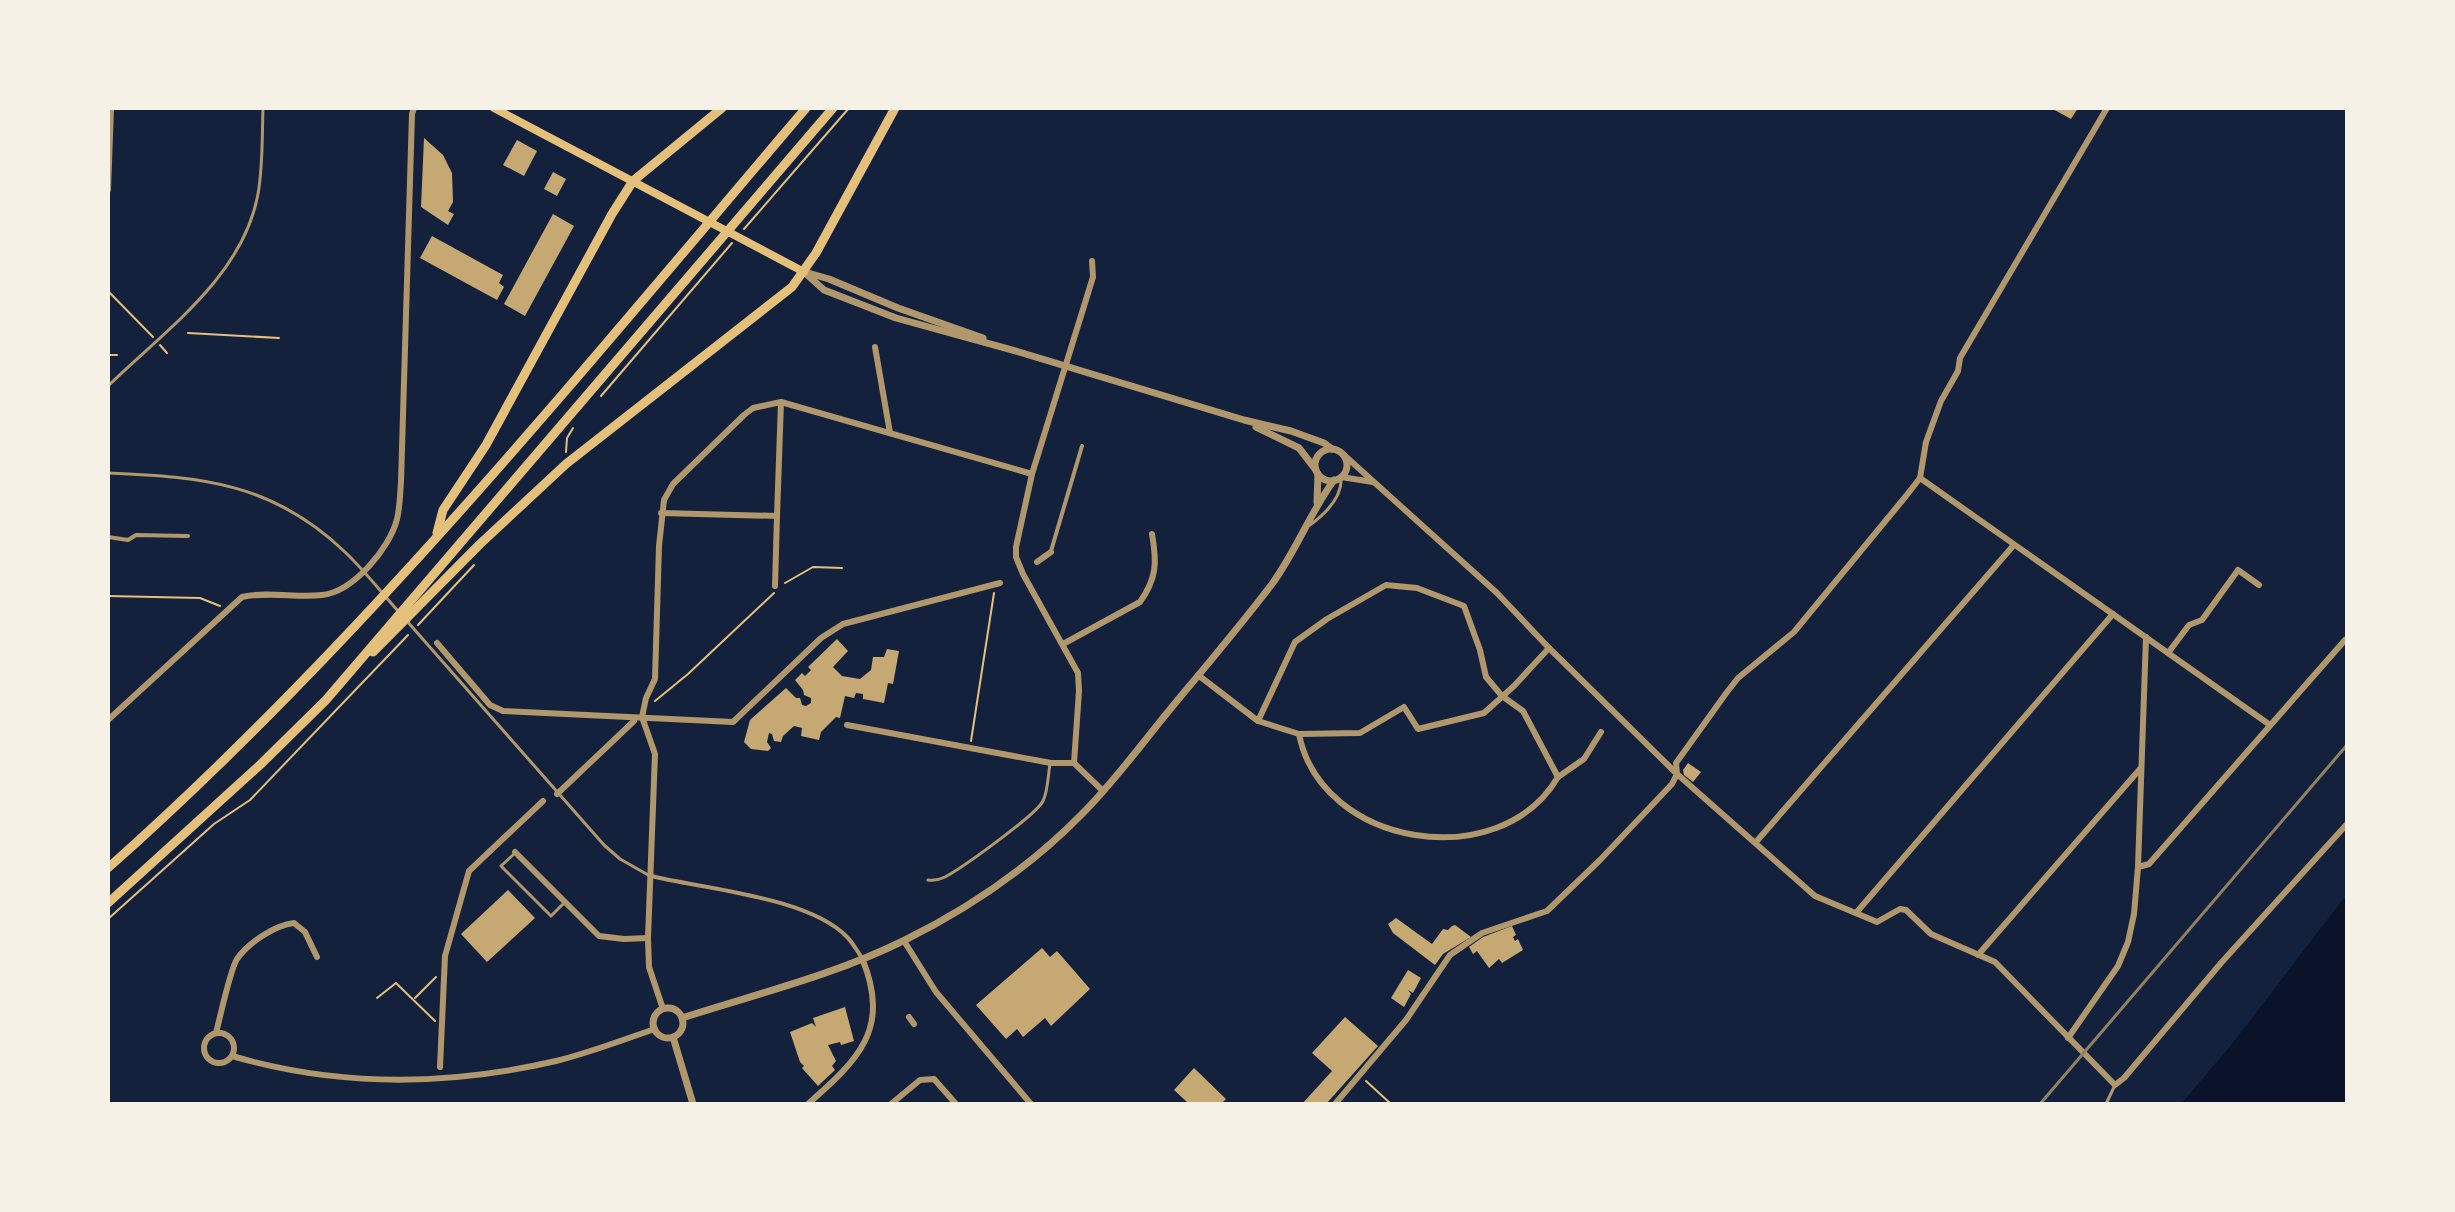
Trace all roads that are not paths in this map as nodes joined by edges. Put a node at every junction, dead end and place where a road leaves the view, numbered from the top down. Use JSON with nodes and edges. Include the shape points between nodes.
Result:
{"nodes":[{"id":1,"x":111,"y":108,"type":"edge"},
{"id":2,"x":263,"y":108,"type":"edge"},
{"id":3,"x":414,"y":108,"type":"edge"},
{"id":4,"x":494,"y":108,"type":"edge"},
{"id":5,"x":722,"y":108,"type":"edge"},
{"id":6,"x":806,"y":108,"type":"edge"},
{"id":7,"x":833,"y":108,"type":"edge"},
{"id":8,"x":895,"y":108,"type":"edge"},
{"id":9,"x":2107,"y":108,"type":"edge"},
{"id":10,"x":633,"y":181,"type":"junction"},
{"id":11,"x":108,"y":190,"type":"edge"},
{"id":12,"x":1092,"y":261,"type":"dead end"},
{"id":13,"x":804,"y":272,"type":"junction"},
{"id":14,"x":875,"y":347,"type":"dead end"},
{"id":15,"x":1066,"y":366,"type":"junction"},
{"id":16,"x":108,"y":386,"type":"edge"},
{"id":17,"x":781,"y":402,"type":"junction"},
{"id":18,"x":1244,"y":420,"type":"junction"},
{"id":19,"x":890,"y":433,"type":"junction"},
{"id":20,"x":1082,"y":446,"type":"dead end"},
{"id":21,"x":1332,"y":449,"type":"junction"},
{"id":22,"x":1344,"y":455,"type":"junction"},
{"id":23,"x":1317,"y":472,"type":"junction"},
{"id":24,"x":108,"y":473,"type":"edge"},
{"id":25,"x":1032,"y":474,"type":"junction"},
{"id":26,"x":1920,"y":478,"type":"junction"},
{"id":27,"x":1338,"y":479,"type":"junction"},
{"id":28,"x":1373,"y":482,"type":"junction"},
{"id":29,"x":1317,"y":504,"type":"junction"},
{"id":30,"x":661,"y":513,"type":"junction"},
{"id":31,"x":777,"y":516,"type":"junction"},
{"id":32,"x":1306,"y":527,"type":"junction"},
{"id":33,"x":1152,"y":534,"type":"dead end"},
{"id":34,"x":188,"y":536,"type":"dead end"},
{"id":35,"x":436,"y":536,"type":"junction"},
{"id":36,"x":108,"y":537,"type":"edge"},
{"id":37,"x":2013,"y":546,"type":"junction"},
{"id":38,"x":1051,"y":552,"type":"joint"},
{"id":39,"x":1037,"y":562,"type":"dead end"},
{"id":40,"x":998,"y":583,"type":"road end"},
{"id":41,"x":2259,"y":585,"type":"dead end"},
{"id":42,"x":775,"y":586,"type":"dead end"},
{"id":43,"x":2113,"y":614,"type":"junction"},
{"id":44,"x":2146,"y":637,"type":"junction"},
{"id":45,"x":2345,"y":640,"type":"edge"},
{"id":46,"x":437,"y":643,"type":"dead end"},
{"id":47,"x":1063,"y":644,"type":"junction"},
{"id":48,"x":1549,"y":648,"type":"junction"},
{"id":49,"x":2168,"y":653,"type":"junction"},
{"id":50,"x":1198,"y":675,"type":"junction"},
{"id":51,"x":1502,"y":696,"type":"junction"},
{"id":52,"x":326,"y":700,"type":"junction"},
{"id":53,"x":642,"y":717,"type":"junction"},
{"id":54,"x":108,"y":720,"type":"edge"},
{"id":55,"x":634,"y":721,"type":"dead end"},
{"id":56,"x":1258,"y":721,"type":"junction"},
{"id":57,"x":847,"y":725,"type":"dead end"},
{"id":58,"x":2270,"y":725,"type":"junction"},
{"id":59,"x":1601,"y":732,"type":"dead end"},
{"id":60,"x":1299,"y":734,"type":"junction"},
{"id":61,"x":1051,"y":763,"type":"junction"},
{"id":62,"x":1074,"y":763,"type":"junction"},
{"id":63,"x":2140,"y":769,"type":"junction"},
{"id":64,"x":1677,"y":774,"type":"junction"},
{"id":65,"x":1558,"y":777,"type":"junction"},
{"id":66,"x":1103,"y":791,"type":"junction"},
{"id":67,"x":557,"y":794,"type":"junction"},
{"id":68,"x":543,"y":801,"type":"dead end"},
{"id":69,"x":2347,"y":824,"type":"edge"},
{"id":70,"x":1756,"y":842,"type":"junction"},
{"id":71,"x":515,"y":852,"type":"joint"},
{"id":72,"x":2138,"y":867,"type":"junction"},
{"id":73,"x":108,"y":868,"type":"edge"},
{"id":74,"x":650,"y":876,"type":"junction"},
{"id":75,"x":928,"y":880,"type":"dead end"},
{"id":76,"x":565,"y":902,"type":"junction"},
{"id":77,"x":108,"y":903,"type":"edge"},
{"id":78,"x":1856,"y":913,"type":"junction"},
{"id":79,"x":648,"y":938,"type":"junction"},
{"id":80,"x":904,"y":941,"type":"junction"},
{"id":81,"x":1978,"y":955,"type":"junction"},
{"id":82,"x":317,"y":957,"type":"dead end"},
{"id":83,"x":862,"y":958,"type":"junction"},
{"id":84,"x":663,"y":1009,"type":"junction"},
{"id":85,"x":909,"y":1017,"type":"dead end"},
{"id":86,"x":682,"y":1018,"type":"junction"},
{"id":87,"x":957,"y":1019,"type":"junction"},
{"id":88,"x":914,"y":1024,"type":"dead end"},
{"id":89,"x":950,"y":1026,"type":"dead end"},
{"id":90,"x":655,"y":1029,"type":"junction"},
{"id":91,"x":216,"y":1033,"type":"junction"},
{"id":92,"x":673,"y":1037,"type":"junction"},
{"id":93,"x":2068,"y":1038,"type":"junction"},
{"id":94,"x":232,"y":1056,"type":"junction"},
{"id":95,"x":440,"y":1067,"type":"dead end"},
{"id":96,"x":2115,"y":1085,"type":"junction"},
{"id":97,"x":946,"y":1093,"type":"junction"},
{"id":98,"x":939,"y":1099,"type":"dead end"},
{"id":99,"x":900,"y":1101,"type":"edge"},
{"id":100,"x":693,"y":1104,"type":"edge"},
{"id":101,"x":808,"y":1104,"type":"edge"},
{"id":102,"x":891,"y":1104,"type":"edge"},
{"id":103,"x":956,"y":1104,"type":"edge"},
{"id":104,"x":1031,"y":1104,"type":"edge"},
{"id":105,"x":1335,"y":1104,"type":"edge"},
{"id":106,"x":2106,"y":1104,"type":"edge"}],
"edges":[{"from":1,"to":11,"type":"street"},
{"from":2,"to":16,"type":"lane","via":[[257,197],[240,243],[211,286]]},
{"from":3,"to":54,"type":"street","via":[[398,518],[388,544],[344,589],[323,595],[242,597]]},
{"from":4,"to":10,"type":"main road"},
{"from":5,"to":10,"type":"main road"},
{"from":6,"to":35,"type":"main road"},
{"from":7,"to":52,"type":"main road"},
{"from":8,"to":13,"type":"main road"},
{"from":9,"to":26,"type":"street","via":[[1960,358],[1926,442]]},
{"from":10,"to":13,"type":"main road"},
{"from":10,"to":35,"type":"main road","via":[[486,445],[443,510]]},
{"from":12,"to":15,"type":"street","via":[[1093,277]]},
{"from":13,"to":15,"type":"street","via":[[824,290],[896,318]]},
{"from":13,"to":52,"type":"main road","via":[[792,287],[566,464]]},
{"from":14,"to":19,"type":"street"},
{"from":15,"to":18,"type":"street"},
{"from":15,"to":25,"type":"street"},
{"from":17,"to":19,"type":"street"},
{"from":17,"to":30,"type":"street","via":[[744,415],[673,484]]},
{"from":17,"to":31,"type":"street"},
{"from":18,"to":21,"type":"street","via":[[1291,431]]},
{"from":18,"to":23,"type":"street","via":[[1299,448]]},
{"from":19,"to":25,"type":"street"},
{"from":20,"to":38,"type":"street"},
{"from":21,"to":22,"type":"street"},
{"from":21,"to":23,"type":"street","via":[[1318,455]]},
{"from":22,"to":27,"type":"street","via":[[1347,466]]},
{"from":22,"to":28,"type":"street"},
{"from":23,"to":27,"type":"street","via":[[1325,479]]},
{"from":23,"to":29,"type":"street"},
{"from":24,"to":67,"type":"lane","via":[[218,482],[281,505],[313,525],[346,553]]},
{"from":25,"to":47,"type":"street","via":[[1016,557]]},
{"from":26,"to":37,"type":"street"},
{"from":26,"to":64,"type":"street","via":[[1794,632],[1738,678],[1676,763]]},
{"from":27,"to":28,"type":"street"},
{"from":27,"to":29,"type":"street"},
{"from":27,"to":32,"type":"lane","via":[[1340,494]]},
{"from":28,"to":48,"type":"street","via":[[1497,593]]},
{"from":29,"to":32,"type":"street"},
{"from":30,"to":31,"type":"street"},
{"from":30,"to":53,"type":"street","via":[[655,679]]},
{"from":31,"to":42,"type":"street"},
{"from":32,"to":50,"type":"street","via":[[1274,581]]},
{"from":33,"to":47,"type":"street","via":[[1157,559],[1140,602]]},
{"from":34,"to":36,"type":"street"},
{"from":35,"to":73,"type":"main road","via":[[291,692]]},
{"from":37,"to":43,"type":"street"},
{"from":37,"to":70,"type":"street"},
{"from":38,"to":39,"type":"street"},
{"from":40,"to":53,"type":"street","via":[[843,624],[821,638],[733,722]]},
{"from":41,"to":49,"type":"street","via":[[2238,570],[2202,620],[2189,625]]},
{"from":43,"to":44,"type":"street"},
{"from":43,"to":78,"type":"street"},
{"from":44,"to":49,"type":"street"},
{"from":44,"to":63,"type":"street"},
{"from":45,"to":58,"type":"street"},
{"from":46,"to":53,"type":"street","via":[[490,705],[503,711]]},
{"from":47,"to":62,"type":"street","via":[[1078,673]]},
{"from":48,"to":51,"type":"street"},
{"from":48,"to":64,"type":"street"},
{"from":49,"to":58,"type":"street"},
{"from":50,"to":56,"type":"street"},
{"from":50,"to":66,"type":"street"},
{"from":51,"to":56,"type":"street","via":[[1486,677],[1464,606],[1417,588],[1386,585],[1295,642]]},
{"from":51,"to":60,"type":"street","via":[[1484,713],[1418,729],[1404,707],[1360,733]]},
{"from":51,"to":65,"type":"street","via":[[1523,711]]},
{"from":52,"to":77,"type":"main road"},
{"from":53,"to":74,"type":"street","via":[[655,754]]},
{"from":55,"to":67,"type":"street"},
{"from":56,"to":60,"type":"street"},
{"from":57,"to":61,"type":"street"},
{"from":58,"to":72,"type":"street","via":[[2149,864]]},
{"from":59,"to":65,"type":"street","via":[[1584,759]]},
{"from":60,"to":65,"type":"street","via":[[1307,763],[1332,795],[1373,824],[1411,836],[1446,837],[1494,827],[1525,812]]},
{"from":61,"to":62,"type":"street"},
{"from":61,"to":75,"type":"lane","via":[[1043,801],[1035,809],[945,877]]},
{"from":62,"to":66,"type":"street"},
{"from":63,"to":72,"type":"street"},
{"from":63,"to":81,"type":"street"},
{"from":64,"to":70,"type":"street"},
{"from":64,"to":105,"type":"street","via":[[1547,911],[1482,933],[1450,955],[1406,1020]]},
{"from":66,"to":80,"type":"street","via":[[1016,872]]},
{"from":67,"to":74,"type":"lane","via":[[620,859]]},
{"from":68,"to":95,"type":"street","via":[[469,871],[443,971]]},
{"from":69,"to":96,"type":"street"},
{"from":70,"to":78,"type":"street","via":[[1815,896]]},
{"from":71,"to":76,"type":"street"},
{"from":71,"to":76,"type":"lane","via":[[501,866],[551,916]]},
{"from":72,"to":93,"type":"street","via":[[2134,914],[2123,954]]},
{"from":74,"to":79,"type":"street"},
{"from":74,"to":83,"type":"street","via":[[793,906],[833,925]]},
{"from":76,"to":79,"type":"street","via":[[599,936]]},
{"from":78,"to":81,"type":"street","via":[[1877,922],[1906,910],[1931,934]]},
{"from":79,"to":84,"type":"street","via":[[649,967]]},
{"from":80,"to":83,"type":"street"},
{"from":80,"to":87,"type":"street"},
{"from":81,"to":93,"type":"street","via":[[2001,968]]},
{"from":82,"to":91,"type":"street","via":[[305,932],[294,923],[269,930],[236,960]]},
{"from":83,"to":86,"type":"street"},
{"from":83,"to":101,"type":"street","via":[[872,989],[871,1029],[864,1048]]},
{"from":84,"to":86,"type":"street"},
{"from":84,"to":90,"type":"street"},
{"from":85,"to":88,"type":"street"},
{"from":86,"to":92,"type":"street","via":[[681,1031]]},
{"from":87,"to":89,"type":"street"},
{"from":87,"to":104,"type":"street"},
{"from":90,"to":92,"type":"street"},
{"from":90,"to":94,"type":"street","via":[[557,1061],[418,1080],[359,1080]]},
{"from":91,"to":94,"type":"street","via":[[231,1039]]},
{"from":91,"to":94,"type":"street","via":[[205,1045],[207,1056],[216,1062]]},
{"from":92,"to":100,"type":"street"},
{"from":93,"to":96,"type":"street"},
{"from":96,"to":106,"type":"lane"},
{"from":97,"to":98,"type":"street"},
{"from":97,"to":99,"type":"street","via":[[934,1079],[920,1080]]},
{"from":97,"to":103,"type":"street"},
{"from":99,"to":102,"type":"street"}]}
